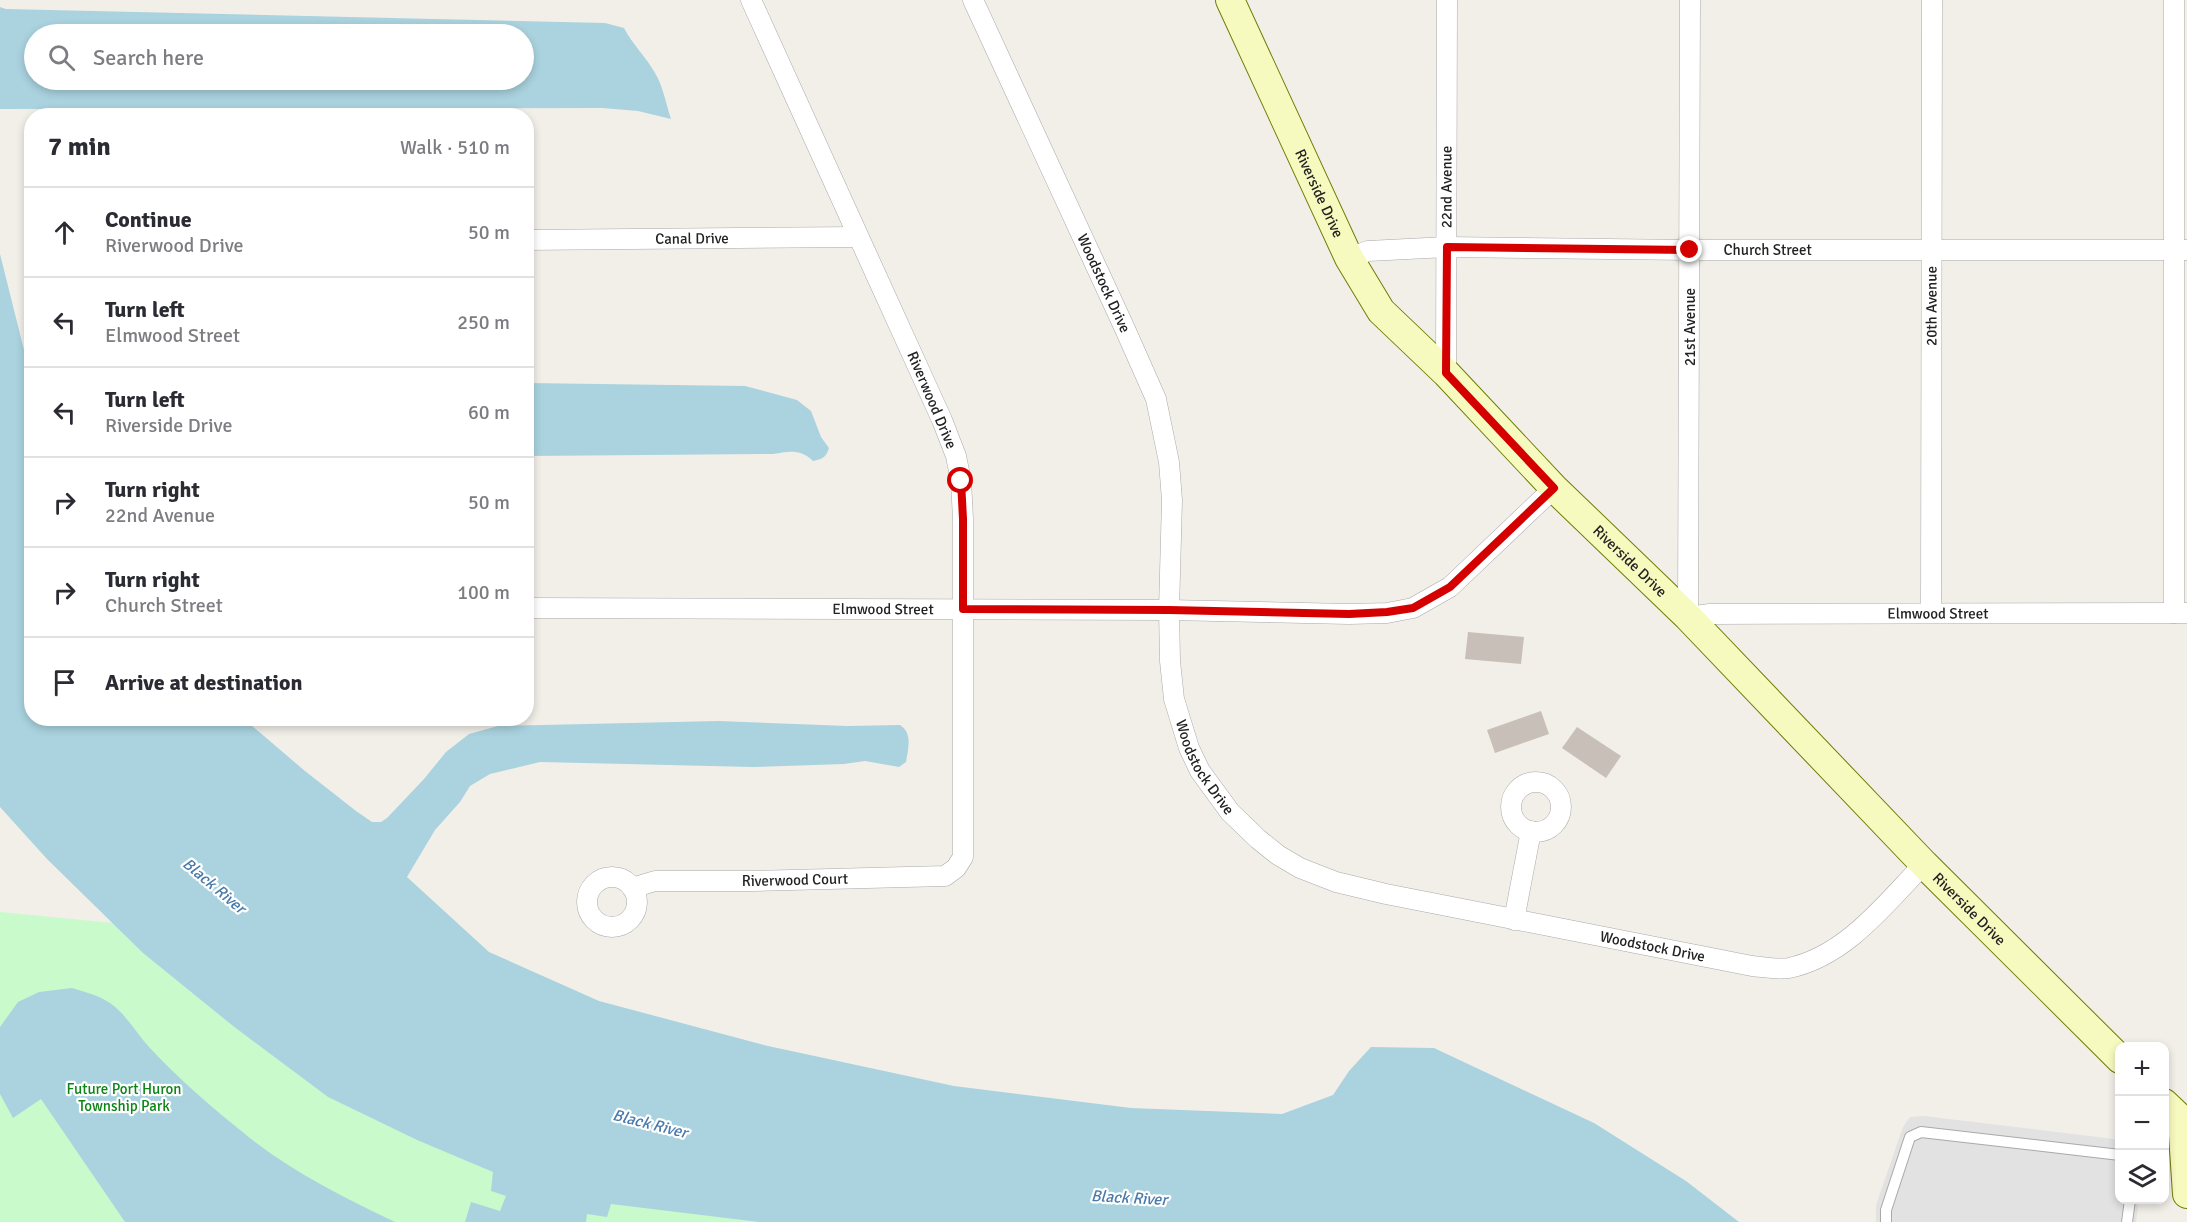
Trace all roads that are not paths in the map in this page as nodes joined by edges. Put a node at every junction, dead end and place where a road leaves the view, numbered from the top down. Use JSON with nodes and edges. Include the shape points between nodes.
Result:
{"nodes":[{"id":1,"x":751,"y":0,"type":"edge"},
{"id":2,"x":973,"y":0,"type":"edge"},
{"id":3,"x":1230,"y":0,"type":"edge"},
{"id":4,"x":1447,"y":0,"type":"edge"},
{"id":5,"x":1690,"y":0,"type":"edge"},
{"id":6,"x":1932,"y":0,"type":"edge"},
{"id":7,"x":2174,"y":0,"type":"edge"},
{"id":8,"x":858,"y":237,"type":"junction"},
{"id":9,"x":534,"y":240,"type":"edge"},
{"id":10,"x":1447,"y":247,"type":"junction"},
{"id":11,"x":1690,"y":250,"type":"junction"},
{"id":12,"x":1933,"y":250,"type":"junction"},
{"id":13,"x":2180,"y":250,"type":"edge"},
{"id":14,"x":1349,"y":258,"type":"junction"},
{"id":15,"x":1446,"y":373,"type":"junction"},
{"id":16,"x":1554,"y":488,"type":"junction"},
{"id":17,"x":534,"y":608,"type":"edge"},
{"id":18,"x":963,"y":609,"type":"junction"},
{"id":19,"x":1169,"y":610,"type":"junction"},
{"id":20,"x":1931,"y":612,"type":"junction"},
{"id":21,"x":2180,"y":613,"type":"edge"},
{"id":22,"x":1688,"y":617,"type":"junction"},
{"id":23,"x":1531,"y":831,"type":"dead end"},
{"id":24,"x":1924,"y":864,"type":"junction"},
{"id":25,"x":956,"y":868,"type":"joint"},
{"id":26,"x":632,"y":888,"type":"dead end"},
{"id":27,"x":1514,"y":920,"type":"junction"},
{"id":28,"x":2115,"y":1054,"type":"edge"},
{"id":29,"x":2177,"y":1119,"type":"edge"},
{"id":30,"x":2115,"y":1154,"type":"edge"},
{"id":31,"x":2187,"y":1194,"type":"edge"},
{"id":32,"x":2129,"y":1204,"type":"edge"},
{"id":33,"x":1886,"y":1222,"type":"edge"},
{"id":34,"x":2127,"y":1222,"type":"edge"}],
"edges":[{"from":1,"to":8,"type":"street","name":"Riverwood Drive"},
{"from":2,"to":19,"type":"street","name":"Woodstock Drive","via":[[1156,399],[1172,500]]},
{"from":3,"to":14,"type":"street","name":"Riverside Drive"},
{"from":4,"to":10,"type":"street","name":"22nd Avenue"},
{"from":5,"to":11,"type":"street","name":"21st Avenue"},
{"from":6,"to":12,"type":"street","name":"20th Avenue"},
{"from":7,"to":13,"type":"street"},
{"from":8,"to":9,"type":"street","name":"Canal Drive"},
{"from":8,"to":18,"type":"street","name":"Riverwood Drive","via":[[956,456],[963,519]]},
{"from":10,"to":11,"type":"street","name":"Church Street"},
{"from":10,"to":14,"type":"street","name":"Church Street","via":[[1368,251]]},
{"from":10,"to":15,"type":"street","name":"22nd Avenue"},
{"from":11,"to":12,"type":"street","name":"Church Street"},
{"from":11,"to":22,"type":"street","name":"21st Avenue"},
{"from":12,"to":13,"type":"street","name":"Church Street"},
{"from":12,"to":20,"type":"street","name":"20th Avenue"},
{"from":13,"to":21,"type":"street"},
{"from":14,"to":15,"type":"street","name":"Riverside Drive","via":[[1381,311]]},
{"from":15,"to":16,"type":"street","name":"Riverside Drive"},
{"from":16,"to":19,"type":"street","name":"Elmwood Street","via":[[1450,587],[1413,608],[1349,614]]},
{"from":16,"to":22,"type":"street","name":"Riverside Drive"},
{"from":17,"to":18,"type":"street","name":"Elmwood Street"},
{"from":18,"to":19,"type":"street","name":"Elmwood Street"},
{"from":18,"to":25,"type":"street","name":"Riverwood Drive","via":[[963,857]]},
{"from":19,"to":27,"type":"street","name":"Woodstock Drive","via":[[1174,699],[1189,748],[1214,792],[1258,839],[1300,868],[1336,882]]},
{"from":20,"to":21,"type":"street","name":"Elmwood Street"},
{"from":20,"to":22,"type":"street","name":"Elmwood Street"},
{"from":22,"to":24,"type":"street","name":"Riverside Drive"},
{"from":23,"to":27,"type":"street"},
{"from":24,"to":27,"type":"street","name":"Woodstock Drive","via":[[1832,952],[1790,968],[1752,966]]},
{"from":24,"to":28,"type":"street","name":"Riverside Drive"},
{"from":25,"to":26,"type":"street","name":"Riverwood Court","via":[[945,876],[920,878],[655,881]]},
{"from":29,"to":31,"type":"street"},
{"from":30,"to":33,"type":"lane","via":[[1915,1133],[1910,1137],[1886,1210]]},
{"from":32,"to":34,"type":"lane"}]}
